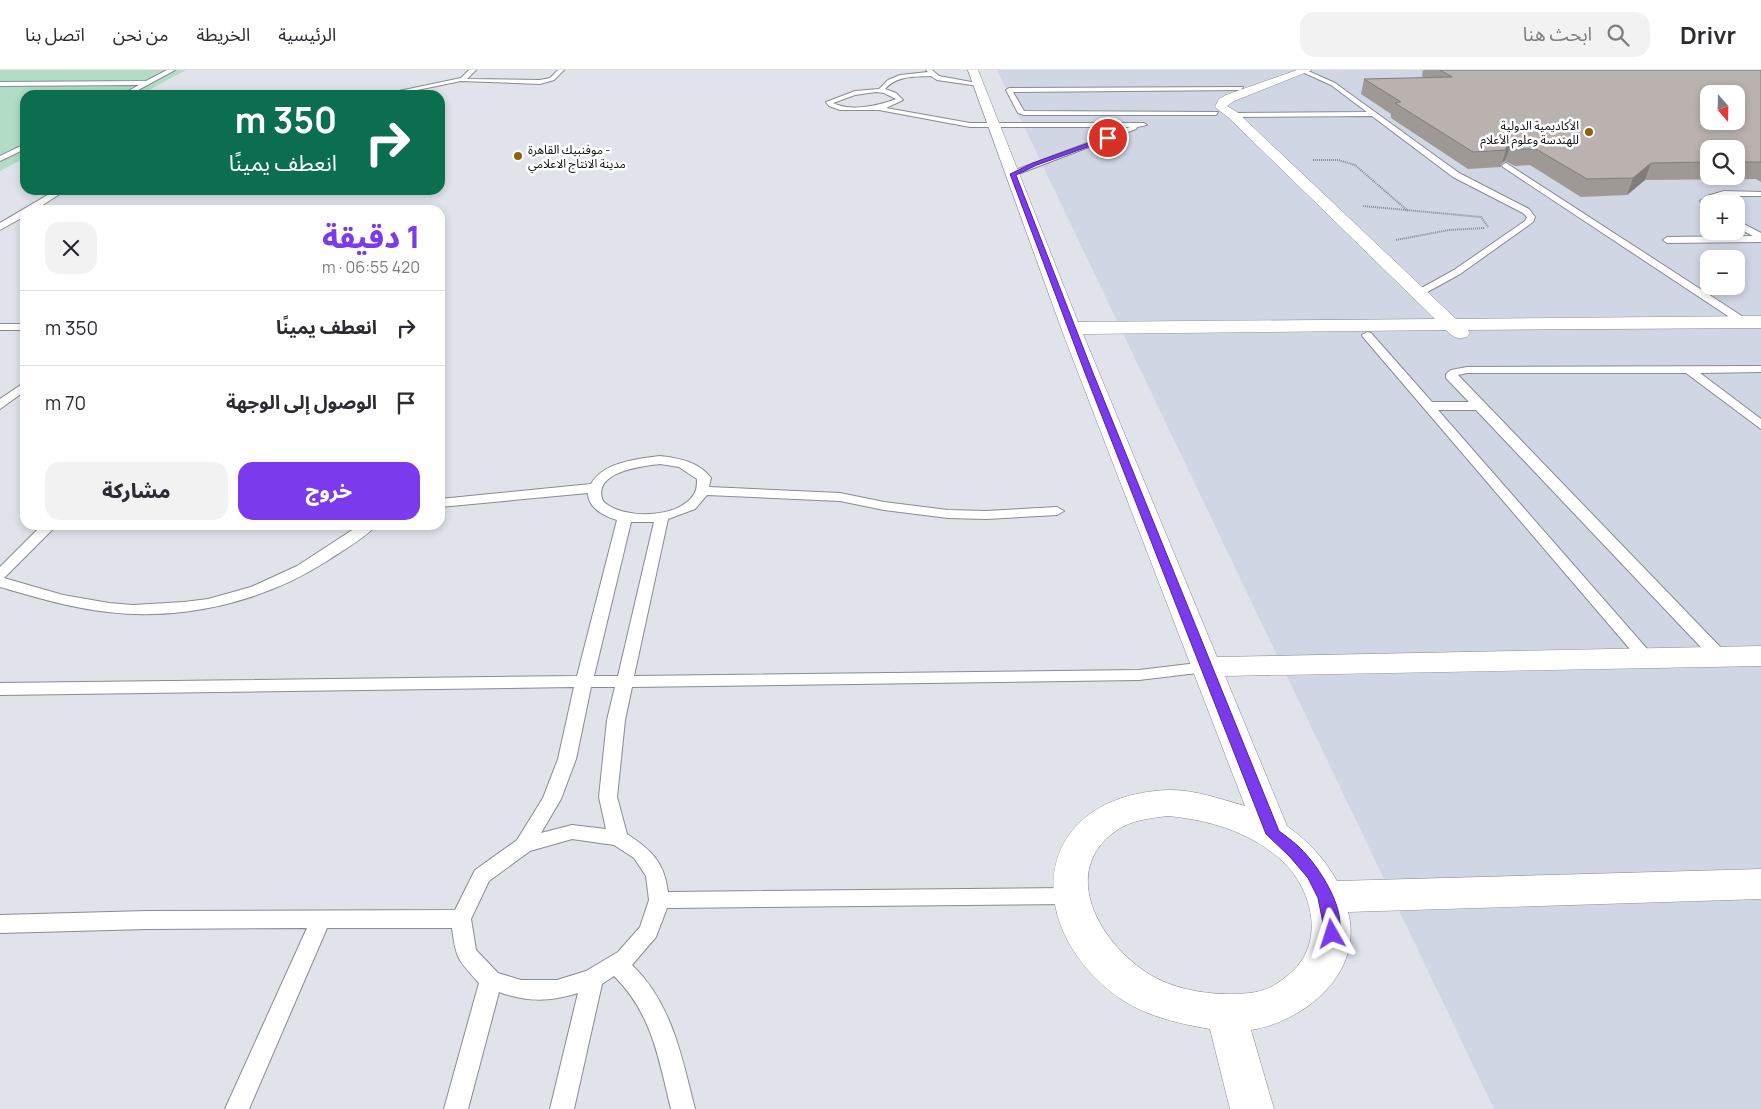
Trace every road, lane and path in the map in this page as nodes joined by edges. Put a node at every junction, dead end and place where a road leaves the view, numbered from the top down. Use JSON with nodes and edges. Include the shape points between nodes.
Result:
{"nodes":[{"id":1,"x":172,"y":70,"type":"edge"},
{"id":2,"x":473,"y":70,"type":"edge"},
{"id":3,"x":561,"y":70,"type":"edge"},
{"id":4,"x":1297,"y":70,"type":"edge"},
{"id":5,"x":930,"y":72,"type":"edge"},
{"id":6,"x":976,"y":77,"type":"edge"},
{"id":7,"x":463,"y":79,"type":"junction"},
{"id":8,"x":147,"y":83,"type":"junction"},
{"id":9,"x":0,"y":84,"type":"edge"},
{"id":10,"x":1241,"y":88,"type":"junction"},
{"id":11,"x":134,"y":90,"type":"edge"},
{"id":12,"x":408,"y":90,"type":"edge"},
{"id":13,"x":881,"y":91,"type":"junction"},
{"id":14,"x":894,"y":104,"type":"junction"},
{"id":15,"x":879,"y":108,"type":"junction"},
{"id":16,"x":1223,"y":114,"type":"junction"},
{"id":17,"x":1372,"y":114,"type":"junction"},
{"id":18,"x":1150,"y":123,"type":"junction"},
{"id":19,"x":962,"y":124,"type":"junction"},
{"id":20,"x":994,"y":125,"type":"junction"},
{"id":21,"x":20,"y":149,"type":"edge"},
{"id":22,"x":0,"y":159,"type":"edge"},
{"id":23,"x":1280,"y":161,"type":"junction"},
{"id":24,"x":1506,"y":165,"type":"edge"},
{"id":25,"x":1013,"y":174,"type":"junction"},
{"id":26,"x":1761,"y":194,"type":"edge"},
{"id":27,"x":54,"y":195,"type":"edge"},
{"id":28,"x":1718,"y":195,"type":"edge"},
{"id":29,"x":1322,"y":201,"type":"junction"},
{"id":30,"x":37,"y":205,"type":"edge"},
{"id":31,"x":1408,"y":211,"type":"junction"},
{"id":32,"x":20,"y":215,"type":"edge"},
{"id":33,"x":0,"y":227,"type":"edge"},
{"id":34,"x":1745,"y":228,"type":"edge"},
{"id":35,"x":1761,"y":238,"type":"edge"},
{"id":36,"x":1667,"y":240,"type":"dead end"},
{"id":37,"x":1371,"y":247,"type":"junction"},
{"id":38,"x":1368,"y":265,"type":"dead end"},
{"id":39,"x":1395,"y":293,"type":"dead end"},
{"id":40,"x":1419,"y":293,"type":"junction"},
{"id":41,"x":0,"y":327,"type":"edge"},
{"id":42,"x":20,"y":327,"type":"edge"},
{"id":43,"x":1438,"y":327,"type":"junction"},
{"id":44,"x":1756,"y":327,"type":"edge"},
{"id":45,"x":1364,"y":331,"type":"junction"},
{"id":46,"x":1073,"y":332,"type":"junction"},
{"id":47,"x":1688,"y":369,"type":"junction"},
{"id":48,"x":1761,"y":369,"type":"edge"},
{"id":49,"x":20,"y":389,"type":"edge"},
{"id":50,"x":0,"y":405,"type":"edge"},
{"id":51,"x":1428,"y":406,"type":"junction"},
{"id":52,"x":1479,"y":406,"type":"junction"},
{"id":53,"x":1761,"y":425,"type":"edge"},
{"id":54,"x":595,"y":488,"type":"junction"},
{"id":55,"x":703,"y":491,"type":"junction"},
{"id":56,"x":445,"y":503,"type":"edge"},
{"id":57,"x":1057,"y":511,"type":"dead end"},
{"id":58,"x":662,"y":516,"type":"junction"},
{"id":59,"x":625,"y":517,"type":"junction"},
{"id":60,"x":45,"y":530,"type":"edge"},
{"id":61,"x":362,"y":530,"type":"edge"},
{"id":62,"x":0,"y":575,"type":"edge"},
{"id":63,"x":0,"y":582,"type":"edge"},
{"id":64,"x":1720,"y":656,"type":"junction"},
{"id":65,"x":1761,"y":656,"type":"edge"},
{"id":66,"x":1647,"y":658,"type":"junction"},
{"id":67,"x":1206,"y":668,"type":"junction"},
{"id":68,"x":625,"y":681,"type":"junction"},
{"id":69,"x":584,"y":682,"type":"junction"},
{"id":70,"x":0,"y":689,"type":"edge"},
{"id":71,"x":1273,"y":834,"type":"junction"},
{"id":72,"x":618,"y":838,"type":"junction"},
{"id":73,"x":524,"y":846,"type":"junction"},
{"id":74,"x":1761,"y":884,"type":"edge"},
{"id":75,"x":1070,"y":896,"type":"junction"},
{"id":76,"x":1326,"y":898,"type":"junction"},
{"id":77,"x":659,"y":900,"type":"junction"},
{"id":78,"x":321,"y":919,"type":"junction"},
{"id":79,"x":461,"y":919,"type":"junction"},
{"id":80,"x":0,"y":924,"type":"edge"},
{"id":81,"x":616,"y":964,"type":"junction"},
{"id":82,"x":592,"y":979,"type":"junction"},
{"id":83,"x":491,"y":980,"type":"junction"},
{"id":84,"x":1226,"y":1013,"type":"junction"},
{"id":85,"x":236,"y":1109,"type":"edge"},
{"id":86,"x":456,"y":1109,"type":"edge"},
{"id":87,"x":562,"y":1109,"type":"edge"},
{"id":88,"x":683,"y":1109,"type":"edge"},
{"id":89,"x":1252,"y":1109,"type":"edge"}],
"edges":[{"from":1,"to":8,"type":"lane"},
{"from":2,"to":7,"type":"lane"},
{"from":3,"to":7,"type":"lane","via":[[552,79],[540,82],[469,82]]},
{"from":4,"to":10,"type":"street"},
{"from":4,"to":16,"type":"street","via":[[1223,102]]},
{"from":4,"to":17,"type":"lane","via":[[1328,81]]},
{"from":5,"to":6,"type":"lane","via":[[942,80]]},
{"from":5,"to":13,"type":"lane","via":[[895,78],[886,82]]},
{"from":6,"to":20,"type":"street"},
{"from":7,"to":12,"type":"lane"},
{"from":8,"to":9,"type":"lane"},
{"from":8,"to":11,"type":"lane"},
{"from":10,"to":16,"type":"street","via":[[1210,99],[1208,104]]},
{"from":10,"to":16,"type":"lane","via":[[1009,90],[1020,112],[1024,113]]},
{"from":13,"to":14,"type":"lane","via":[[897,96],[900,100]]},
{"from":13,"to":15,"type":"lane","via":[[852,92],[828,102],[840,108]]},
{"from":14,"to":15,"type":"lane"},
{"from":14,"to":19,"type":"lane","via":[[954,118]]},
{"from":15,"to":19,"type":"lane"},
{"from":16,"to":17,"type":"lane"},
{"from":16,"to":18,"type":"lane"},
{"from":16,"to":23,"type":"street"},
{"from":16,"to":38,"type":"street"},
{"from":17,"to":40,"type":"lane","via":[[1456,175],[1526,211],[1531,217],[1529,222],[1458,272]]},
{"from":18,"to":20,"type":"lane"},
{"from":18,"to":25,"type":"lane"},
{"from":19,"to":20,"type":"lane"},
{"from":20,"to":25,"type":"street"},
{"from":21,"to":22,"type":"lane"},
{"from":23,"to":29,"type":"street"},
{"from":23,"to":31,"type":"path","via":[[1349,161]]},
{"from":24,"to":44,"type":"lane"},
{"from":25,"to":46,"type":"street"},
{"from":26,"to":28,"type":"lane"},
{"from":27,"to":30,"type":"lane"},
{"from":29,"to":31,"type":"path"},
{"from":29,"to":37,"type":"street"},
{"from":31,"to":37,"type":"path","via":[[1481,217],[1488,228],[1412,236]]},
{"from":32,"to":33,"type":"lane"},
{"from":34,"to":35,"type":"lane"},
{"from":35,"to":36,"type":"lane"},
{"from":37,"to":40,"type":"street"},
{"from":39,"to":40,"type":"street"},
{"from":40,"to":43,"type":"street"},
{"from":41,"to":42,"type":"lane"},
{"from":43,"to":44,"type":"street"},
{"from":43,"to":45,"type":"street"},
{"from":45,"to":46,"type":"street"},
{"from":45,"to":51,"type":"lane"},
{"from":46,"to":67,"type":"street"},
{"from":47,"to":48,"type":"lane"},
{"from":47,"to":52,"type":"lane","via":[[1455,372],[1452,378]]},
{"from":47,"to":53,"type":"lane"},
{"from":49,"to":50,"type":"lane"},
{"from":51,"to":52,"type":"lane"},
{"from":51,"to":66,"type":"lane"},
{"from":52,"to":64,"type":"lane"},
{"from":54,"to":55,"type":"lane","via":[[604,477],[619,468],[660,460],[695,469],[704,478]]},
{"from":54,"to":56,"type":"lane"},
{"from":54,"to":59,"type":"lane","via":[[594,497],[599,506]]},
{"from":55,"to":57,"type":"lane","via":[[840,497],[948,514]]},
{"from":55,"to":58,"type":"lane","via":[[697,500],[682,510]]},
{"from":58,"to":59,"type":"lane"},
{"from":58,"to":68,"type":"lane"},
{"from":59,"to":69,"type":"lane"},
{"from":60,"to":62,"type":"lane"},
{"from":61,"to":63,"type":"lane","via":[[279,582],[240,596],[188,606],[137,608],[86,604]]},
{"from":64,"to":65,"type":"street"},
{"from":64,"to":66,"type":"street"},
{"from":66,"to":67,"type":"street"},
{"from":67,"to":68,"type":"lane","via":[[1139,675]]},
{"from":67,"to":71,"type":"street"},
{"from":68,"to":69,"type":"lane"},
{"from":68,"to":72,"type":"lane","via":[[616,720],[608,796]]},
{"from":69,"to":70,"type":"lane"},
{"from":69,"to":73,"type":"lane","via":[[567,759],[556,791]]},
{"from":71,"to":75,"type":"street","via":[[1240,816],[1204,806],[1168,803],[1134,808],[1106,821],[1084,841],[1072,866]]},
{"from":71,"to":76,"type":"street","via":[[1296,853]]},
{"from":72,"to":73,"type":"lane","via":[[572,832]]},
{"from":72,"to":77,"type":"lane","via":[[642,853],[656,874]]},
{"from":73,"to":79,"type":"lane","via":[[482,876]]},
{"from":74,"to":76,"type":"street"},
{"from":75,"to":77,"type":"lane"},
{"from":75,"to":84,"type":"street","via":[[1080,929],[1104,961],[1139,989],[1181,1007]]},
{"from":76,"to":84,"type":"street","via":[[1332,922],[1331,945],[1323,968],[1307,987],[1267,1008]]},
{"from":77,"to":81,"type":"lane","via":[[649,931],[626,958]]},
{"from":78,"to":79,"type":"lane"},
{"from":78,"to":80,"type":"lane"},
{"from":78,"to":85,"type":"lane"},
{"from":79,"to":83,"type":"lane","via":[[466,954]]},
{"from":81,"to":82,"type":"lane"},
{"from":81,"to":88,"type":"lane","via":[[644,992],[654,1009]]},
{"from":82,"to":83,"type":"lane","via":[[557,990],[521,990]]},
{"from":82,"to":87,"type":"lane"},
{"from":83,"to":86,"type":"lane"},
{"from":84,"to":89,"type":"street"}]}
